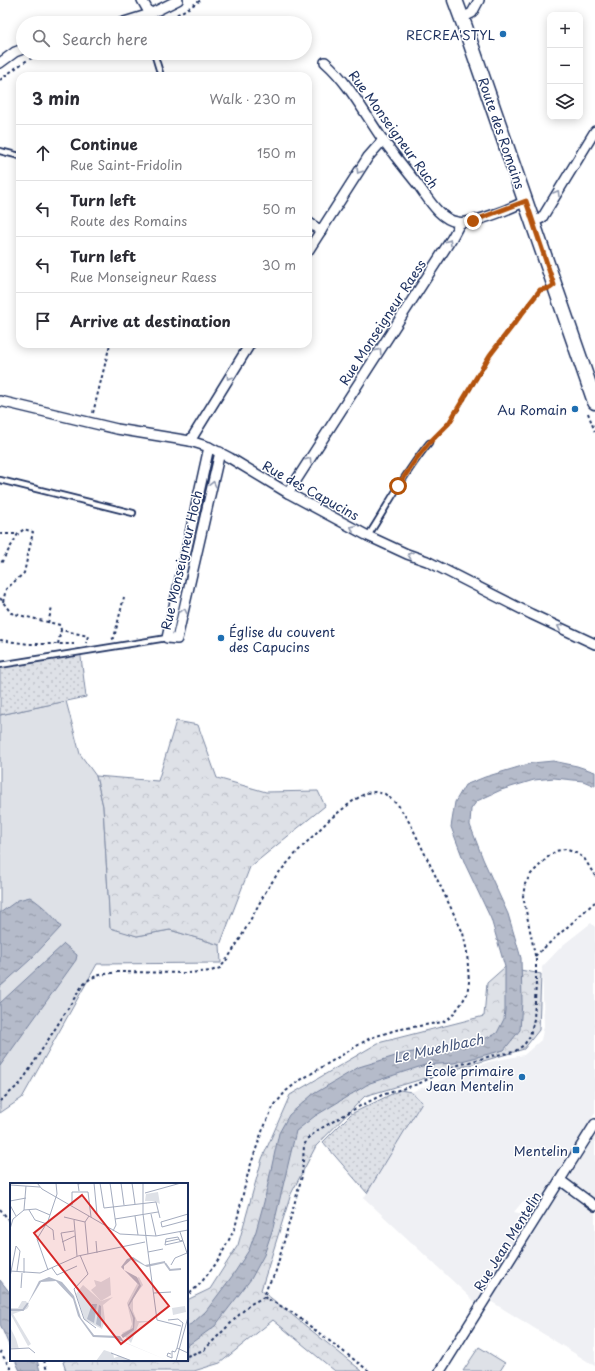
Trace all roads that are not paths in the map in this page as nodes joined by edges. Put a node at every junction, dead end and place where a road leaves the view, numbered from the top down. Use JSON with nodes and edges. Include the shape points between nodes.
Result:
{"nodes":[{"id":1,"x":142,"y":0,"type":"edge"},
{"id":2,"x":178,"y":0,"type":"edge"},
{"id":3,"x":455,"y":0,"type":"edge"},
{"id":4,"x":479,"y":0,"type":"edge"},
{"id":5,"x":145,"y":16,"type":"edge"},
{"id":6,"x":149,"y":16,"type":"edge"},
{"id":7,"x":462,"y":18,"type":"junction"},
{"id":8,"x":16,"y":52,"type":"edge"},
{"id":9,"x":156,"y":60,"type":"edge"},
{"id":10,"x":325,"y":62,"type":"dead end"},
{"id":11,"x":0,"y":63,"type":"edge"},
{"id":12,"x":160,"y":72,"type":"edge"},
{"id":13,"x":595,"y":131,"type":"edge"},
{"id":14,"x":383,"y":140,"type":"junction"},
{"id":15,"x":0,"y":151,"type":"edge"},
{"id":16,"x":16,"y":155,"type":"edge"},
{"id":17,"x":526,"y":201,"type":"junction"},
{"id":18,"x":533,"y":222,"type":"junction"},
{"id":19,"x":460,"y":223,"type":"junction"},
{"id":20,"x":312,"y":225,"type":"edge"},
{"id":21,"x":321,"y":231,"type":"junction"},
{"id":22,"x":312,"y":245,"type":"edge"},
{"id":23,"x":248,"y":348,"type":"edge"},
{"id":24,"x":0,"y":401,"type":"edge"},
{"id":25,"x":595,"y":402,"type":"edge"},
{"id":26,"x":190,"y":441,"type":"junction"},
{"id":27,"x":429,"y":443,"type":"road end"},
{"id":28,"x":209,"y":447,"type":"junction"},
{"id":29,"x":220,"y":452,"type":"junction"},
{"id":30,"x":0,"y":480,"type":"edge"},
{"id":31,"x":288,"y":493,"type":"junction"},
{"id":32,"x":133,"y":513,"type":"dead end"},
{"id":33,"x":368,"y":536,"type":"junction"},
{"id":34,"x":167,"y":638,"type":"junction"},
{"id":35,"x":595,"y":644,"type":"edge"},
{"id":36,"x":0,"y":665,"type":"edge"},
{"id":37,"x":595,"y":1124,"type":"edge"},
{"id":38,"x":560,"y":1180,"type":"junction"},
{"id":39,"x":595,"y":1206,"type":"edge"},
{"id":40,"x":440,"y":1371,"type":"edge"}],
"edges":[{"from":1,"to":5,"type":"street"},
{"from":2,"to":6,"type":"street"},
{"from":3,"to":7,"type":"main road","name":"Route des Romains"},
{"from":4,"to":7,"type":"street","via":[[472,13]]},
{"from":7,"to":17,"type":"main road","name":"Route des Romains"},
{"from":8,"to":11,"type":"street"},
{"from":9,"to":12,"type":"lane"},
{"from":10,"to":14,"type":"street","name":"Rue Monseigneur Ruch","via":[[344,83]]},
{"from":18,"to":13,"type":"street","one_way":true,"via":[[542,218]]},
{"from":14,"to":19,"type":"street","name":"Rue Monseigneur Ruch","via":[[441,214]]},
{"from":14,"to":21,"type":"street","one_way":true,"via":[[368,157]]},
{"from":15,"to":16,"type":"lane"},
{"from":17,"to":18,"type":"main road","name":"Route des Romains"},
{"from":17,"to":19,"type":"street","via":[[473,221]]},
{"from":18,"to":25,"type":"main road","name":"Route des Romains"},
{"from":31,"to":19,"type":"street","name":"Rue Monseigneur Raess","one_way":true},
{"from":20,"to":21,"type":"street"},
{"from":21,"to":22,"type":"street"},
{"from":23,"to":26,"type":"street","one_way":true},
{"from":24,"to":26,"type":"street","name":"Rue des Capucins","via":[[117,430]]},
{"from":26,"to":28,"type":"street","name":"Rue des Capucins"},
{"from":27,"to":33,"type":"lane","via":[[398,486]]},
{"from":28,"to":29,"type":"street","name":"Rue des Capucins"},
{"from":28,"to":34,"type":"street","name":"Rue Monseigneur Hoch"},
{"from":29,"to":31,"type":"street","name":"Rue des Capucins"},
{"from":34,"to":29,"type":"street","name":"Rue Monseigneur Hoch","one_way":true,"via":[[177,639]]},
{"from":30,"to":32,"type":"lane"},
{"from":33,"to":31,"type":"street","name":"Rue des Capucins","one_way":true},
{"from":35,"to":33,"type":"street","name":"Rue des Capucins","one_way":true,"via":[[426,561]]},
{"from":34,"to":36,"type":"lane"},
{"from":37,"to":38,"type":"street","name":"Rue Jean Mentelin"},
{"from":38,"to":39,"type":"street"},
{"from":38,"to":40,"type":"street","name":"Rue Jean Mentelin"}]}
